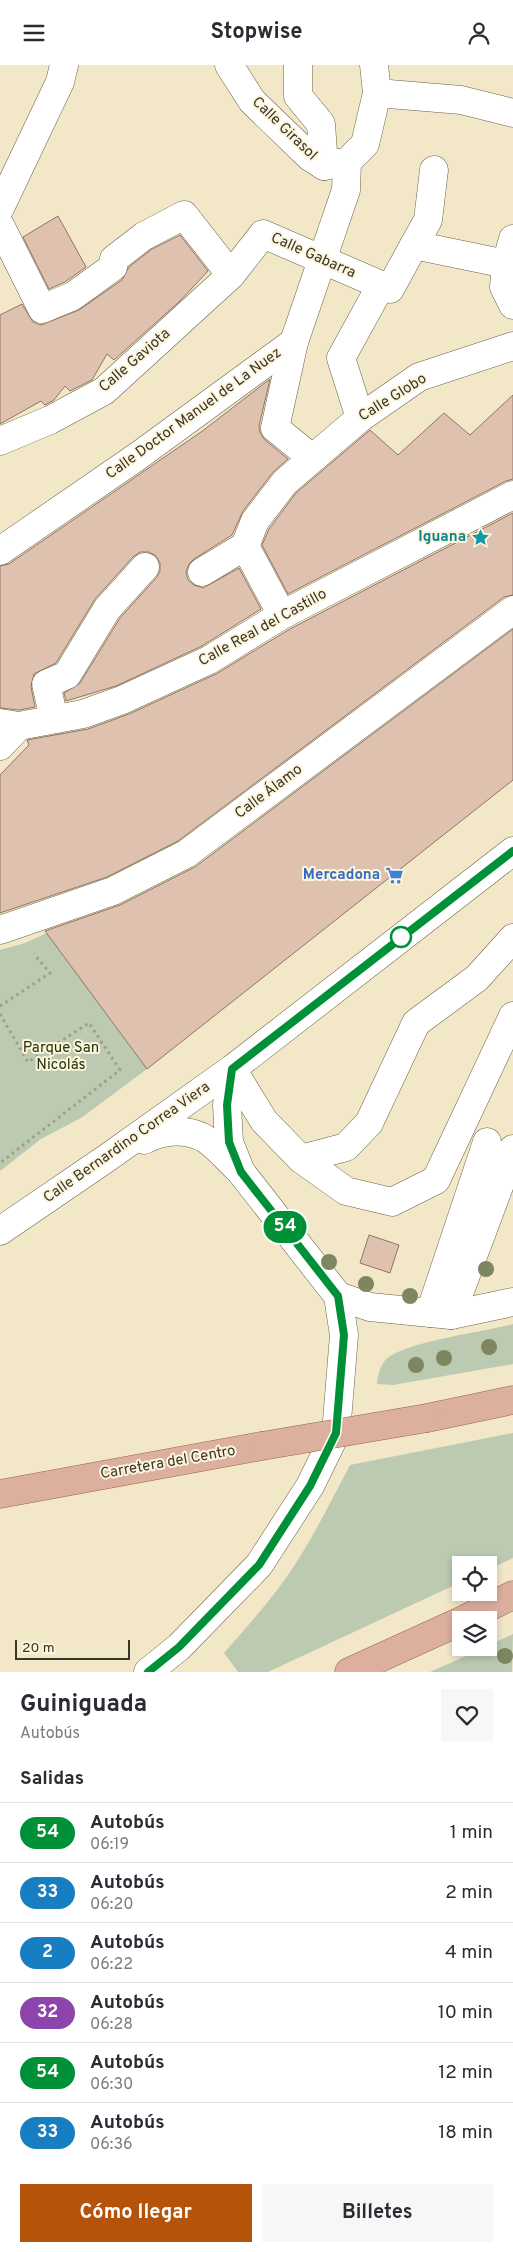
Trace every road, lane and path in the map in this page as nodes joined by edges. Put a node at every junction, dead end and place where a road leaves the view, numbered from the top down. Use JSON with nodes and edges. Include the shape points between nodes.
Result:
{"nodes":[{"id":1,"x":64,"y":65,"type":"edge"},
{"id":2,"x":229,"y":65,"type":"edge"},
{"id":3,"x":298,"y":65,"type":"edge"},
{"id":4,"x":374,"y":65,"type":"edge"},
{"id":5,"x":377,"y":93,"type":"junction"},
{"id":6,"x":513,"y":113,"type":"edge"},
{"id":7,"x":336,"y":164,"type":"junction"},
{"id":8,"x":434,"y":169,"type":"dead end"},
{"id":9,"x":0,"y":208,"type":"edge"},
{"id":10,"x":0,"y":225,"type":"edge"},
{"id":11,"x":414,"y":245,"type":"junction"},
{"id":12,"x":510,"y":252,"type":"edge"},
{"id":13,"x":323,"y":261,"type":"junction"},
{"id":14,"x":231,"y":275,"type":"junction"},
{"id":15,"x":380,"y":287,"type":"junction"},
{"id":16,"x":513,"y":305,"type":"edge"},
{"id":17,"x":294,"y":343,"type":"junction"},
{"id":18,"x":513,"y":346,"type":"edge"},
{"id":19,"x":360,"y":418,"type":"junction"},
{"id":20,"x":0,"y":441,"type":"edge"},
{"id":21,"x":312,"y":458,"type":"junction"},
{"id":22,"x":513,"y":495,"type":"edge"},
{"id":23,"x":245,"y":546,"type":"junction"},
{"id":24,"x":0,"y":551,"type":"edge"},
{"id":25,"x":146,"y":567,"type":"dead end"},
{"id":26,"x":202,"y":572,"type":"dead end"},
{"id":27,"x":513,"y":610,"type":"edge"},
{"id":28,"x":282,"y":615,"type":"junction"},
{"id":29,"x":54,"y":719,"type":"junction"},
{"id":30,"x":9,"y":724,"type":"edge"},
{"id":31,"x":0,"y":746,"type":"edge"},
{"id":32,"x":513,"y":851,"type":"edge"},
{"id":33,"x":5,"y":928,"type":"edge"},
{"id":34,"x":513,"y":937,"type":"edge"},
{"id":35,"x":0,"y":1006,"type":"edge"},
{"id":36,"x":0,"y":1014,"type":"edge"},
{"id":37,"x":513,"y":1016,"type":"edge"},
{"id":38,"x":232,"y":1069,"type":"junction"},
{"id":39,"x":487,"y":1142,"type":"dead end"},
{"id":40,"x":513,"y":1149,"type":"edge"},
{"id":41,"x":107,"y":1158,"type":"junction"},
{"id":42,"x":301,"y":1159,"type":"junction"},
{"id":43,"x":0,"y":1163,"type":"edge"},
{"id":44,"x":241,"y":1172,"type":"junction"},
{"id":45,"x":0,"y":1231,"type":"edge"},
{"id":46,"x":338,"y":1296,"type":"junction"},
{"id":47,"x":513,"y":1302,"type":"edge"},
{"id":48,"x":440,"y":1314,"type":"junction"},
{"id":49,"x":513,"y":1400,"type":"edge"},
{"id":50,"x":0,"y":1494,"type":"edge"},
{"id":51,"x":513,"y":1595,"type":"edge"},
{"id":52,"x":480,"y":1611,"type":"edge"},
{"id":53,"x":452,"y":1625,"type":"edge"},
{"id":54,"x":148,"y":1672,"type":"edge"},
{"id":55,"x":350,"y":1672,"type":"edge"}],
"edges":[{"from":1,"to":9,"type":"street","via":[[60,82]]},
{"from":2,"to":7,"type":"street","name":"Calle Girasol","via":[[252,101],[310,157]]},
{"from":3,"to":7,"type":"street","name":"Calle Doctor Manuel de La Nuez","via":[[298,96],[321,124]]},
{"from":4,"to":5,"type":"street"},
{"from":5,"to":6,"type":"street","via":[[461,100]]},
{"from":5,"to":7,"type":"street","via":[[365,144]]},
{"from":7,"to":13,"type":"street","name":"Calle Doctor Manuel de La Nuez","via":[[346,190]]},
{"from":8,"to":11,"type":"street","via":[[428,220]]},
{"from":10,"to":14,"type":"street","via":[[42,309],[86,288],[113,267],[114,259],[144,236],[184,215]]},
{"from":11,"to":12,"type":"street"},
{"from":11,"to":15,"type":"street","via":[[390,289]]},
{"from":12,"to":16,"type":"street","via":[[504,287]]},
{"from":13,"to":14,"type":"street","name":"Calle Gabarra","via":[[263,234]]},
{"from":13,"to":15,"type":"street","name":"Calle Gabarra"},
{"from":13,"to":17,"type":"street","name":"Calle Doctor Manuel de La Nuez"},
{"from":14,"to":20,"type":"street","name":"Calle Gaviota","via":[[104,391],[50,420]]},
{"from":15,"to":19,"type":"street","via":[[341,358]]},
{"from":17,"to":21,"type":"street","via":[[275,428]]},
{"from":17,"to":24,"type":"street","name":"Calle Doctor Manuel de La Nuez"},
{"from":18,"to":19,"type":"street","name":"Calle Globo","via":[[420,377]]},
{"from":19,"to":21,"type":"street","name":"Calle Globo"},
{"from":21,"to":23,"type":"street","name":"Calle Globo","via":[[269,501],[255,521]]},
{"from":22,"to":28,"type":"street","name":"Calle Real del Castillo"},
{"from":23,"to":26,"type":"street"},
{"from":23,"to":28,"type":"street"},
{"from":25,"to":29,"type":"street","via":[[107,609],[66,675],[46,684]]},
{"from":27,"to":33,"type":"street","name":"Calle Álamo","via":[[186,854],[113,891]]},
{"from":28,"to":29,"type":"street","name":"Calle Real del Castillo","via":[[209,660],[122,700],[83,714]]},
{"from":29,"to":30,"type":"street","name":"Calle Real del Castillo"},
{"from":30,"to":31,"type":"street"},
{"from":32,"to":38,"type":"street","name":"Calle Bernardino Correa Viera"},
{"from":33,"to":35,"type":"path","via":[[50,973]]},
{"from":34,"to":42,"type":"street","via":[[477,978],[416,1023],[369,1123],[346,1147]]},
{"from":36,"to":43,"type":"path","via":[[28,1062],[89,1023],[120,1070]]},
{"from":37,"to":42,"type":"street","via":[[436,1180],[392,1201],[346,1191]]},
{"from":38,"to":41,"type":"street","name":"Calle Bernardino Correa Viera"},
{"from":38,"to":42,"type":"street","via":[[264,1121]]},
{"from":38,"to":44,"type":"street","via":[[227,1105],[229,1142]]},
{"from":39,"to":48,"type":"street"},
{"from":40,"to":48,"type":"street"},
{"from":41,"to":44,"type":"street","via":[[154,1134],[179,1130],[205,1139]]},
{"from":41,"to":45,"type":"street","name":"Calle Bernardino Correa Viera"},
{"from":44,"to":46,"type":"street"},
{"from":46,"to":48,"type":"street","via":[[370,1307]]},
{"from":46,"to":54,"type":"street","via":[[344,1335],[336,1433],[310,1486],[259,1565],[179,1647]]},
{"from":47,"to":48,"type":"street"},
{"from":49,"to":50,"type":"main road","name":"Carretera del Centro","bridge":true},
{"from":51,"to":52,"type":"main road"},
{"from":53,"to":55,"type":"main road"}]}
